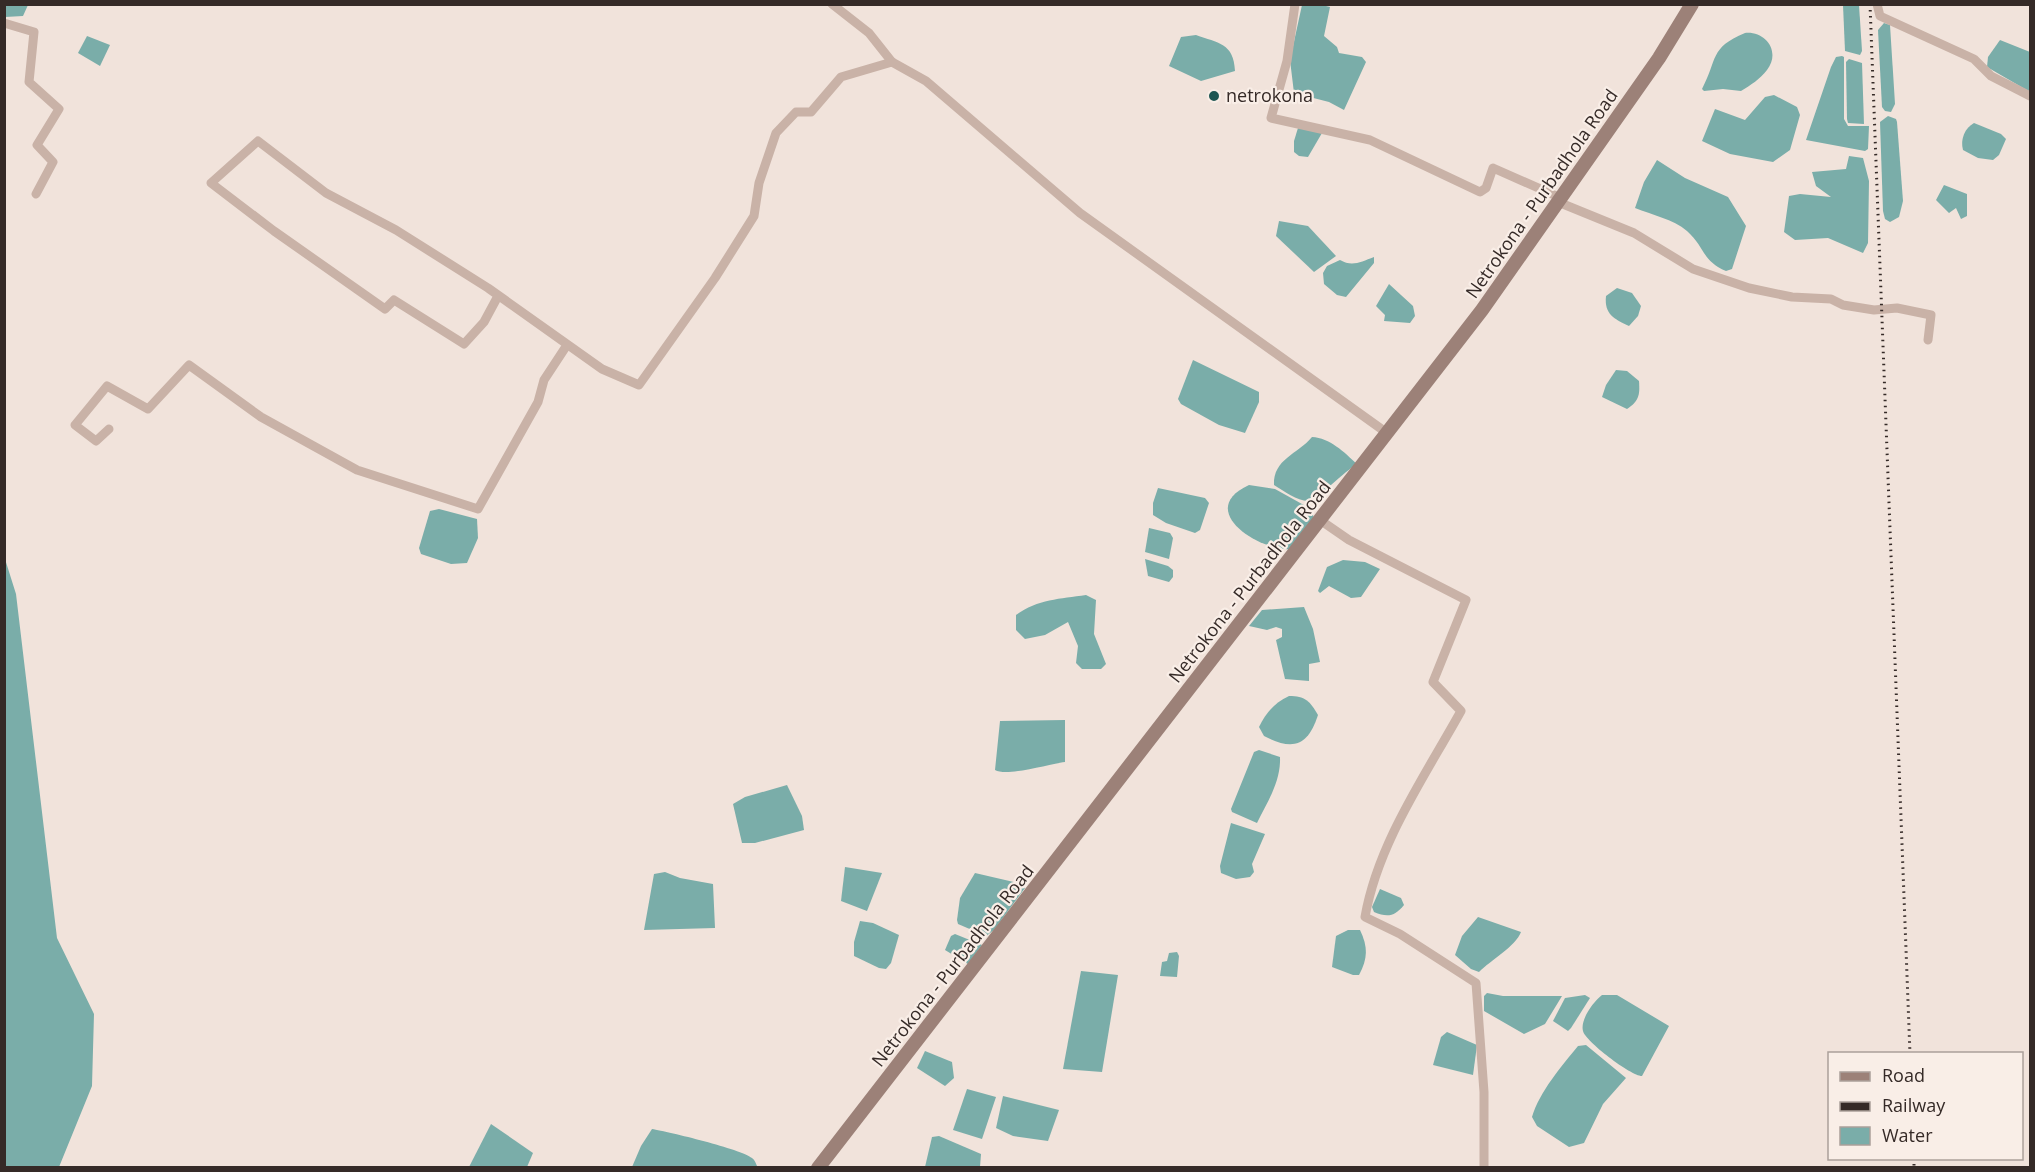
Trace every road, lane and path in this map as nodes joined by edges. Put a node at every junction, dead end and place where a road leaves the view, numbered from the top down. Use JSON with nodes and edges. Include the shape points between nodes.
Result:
{"nodes":[{"id":1,"x":832,"y":4,"type":"edge"},
{"id":2,"x":1295,"y":4,"type":"edge"},
{"id":3,"x":1692,"y":4,"type":"edge"},
{"id":4,"x":1876,"y":4,"type":"edge"},
{"id":5,"x":4,"y":23,"type":"edge"},
{"id":6,"x":892,"y":62,"type":"junction"},
{"id":7,"x":2031,"y":96,"type":"edge"},
{"id":8,"x":36,"y":194,"type":"dead end"},
{"id":9,"x":1560,"y":200,"type":"junction"},
{"id":10,"x":498,"y":296,"type":"junction"},
{"id":11,"x":1928,"y":340,"type":"dead end"},
{"id":12,"x":567,"y":345,"type":"junction"},
{"id":13,"x":109,"y":429,"type":"dead end"},
{"id":14,"x":1387,"y":433,"type":"junction"},
{"id":15,"x":1320,"y":520,"type":"junction"},
{"id":16,"x":818,"y":1167,"type":"edge"},
{"id":17,"x":1484,"y":1167,"type":"edge"}],
"edges":[{"from":1,"to":6,"type":"street","via":[[869,33]]},
{"from":2,"to":9,"type":"street","via":[[1287,61],[1271,118],[1370,140],[1480,192],[1486,188],[1494,168]]},
{"from":3,"to":9,"type":"main road","name":"Netrokona - Purbadhola Road"},
{"from":4,"to":7,"type":"street","via":[[1880,16],[1974,59],[1991,76]]},
{"from":5,"to":8,"type":"street","via":[[34,32],[29,82],[59,110],[37,146],[53,162]]},
{"from":6,"to":12,"type":"street","via":[[841,77],[811,112],[796,112],[776,133],[759,183],[754,216],[639,385],[602,369]]},
{"from":6,"to":14,"type":"street","via":[[926,81],[1080,213]]},
{"from":9,"to":11,"type":"street","via":[[1634,233],[1693,269],[1749,288],[1792,297],[1830,299],[1874,310],[1897,308],[1931,315]]},
{"from":9,"to":14,"type":"main road","name":"Netrokona - Purbadhola Road"},
{"from":10,"to":10,"type":"street","via":[[396,230],[326,193],[258,141],[211,183],[385,309],[394,300],[464,344],[484,322]]},
{"from":10,"to":12,"type":"street"},
{"from":12,"to":13,"type":"street","via":[[543,380],[538,402],[478,509],[357,470],[261,417],[189,365],[148,409],[107,386],[75,425],[96,441]]},
{"from":14,"to":15,"type":"main road","name":"Netrokona - Purbadhola Road"},
{"from":15,"to":16,"type":"main road","name":"Netrokona - Purbadhola Road"},
{"from":15,"to":17,"type":"street","via":[[1349,540],[1466,600],[1433,682],[1461,711],[1389,843],[1370,889],[1365,917],[1400,934],[1476,983],[1484,1092]]}]}
